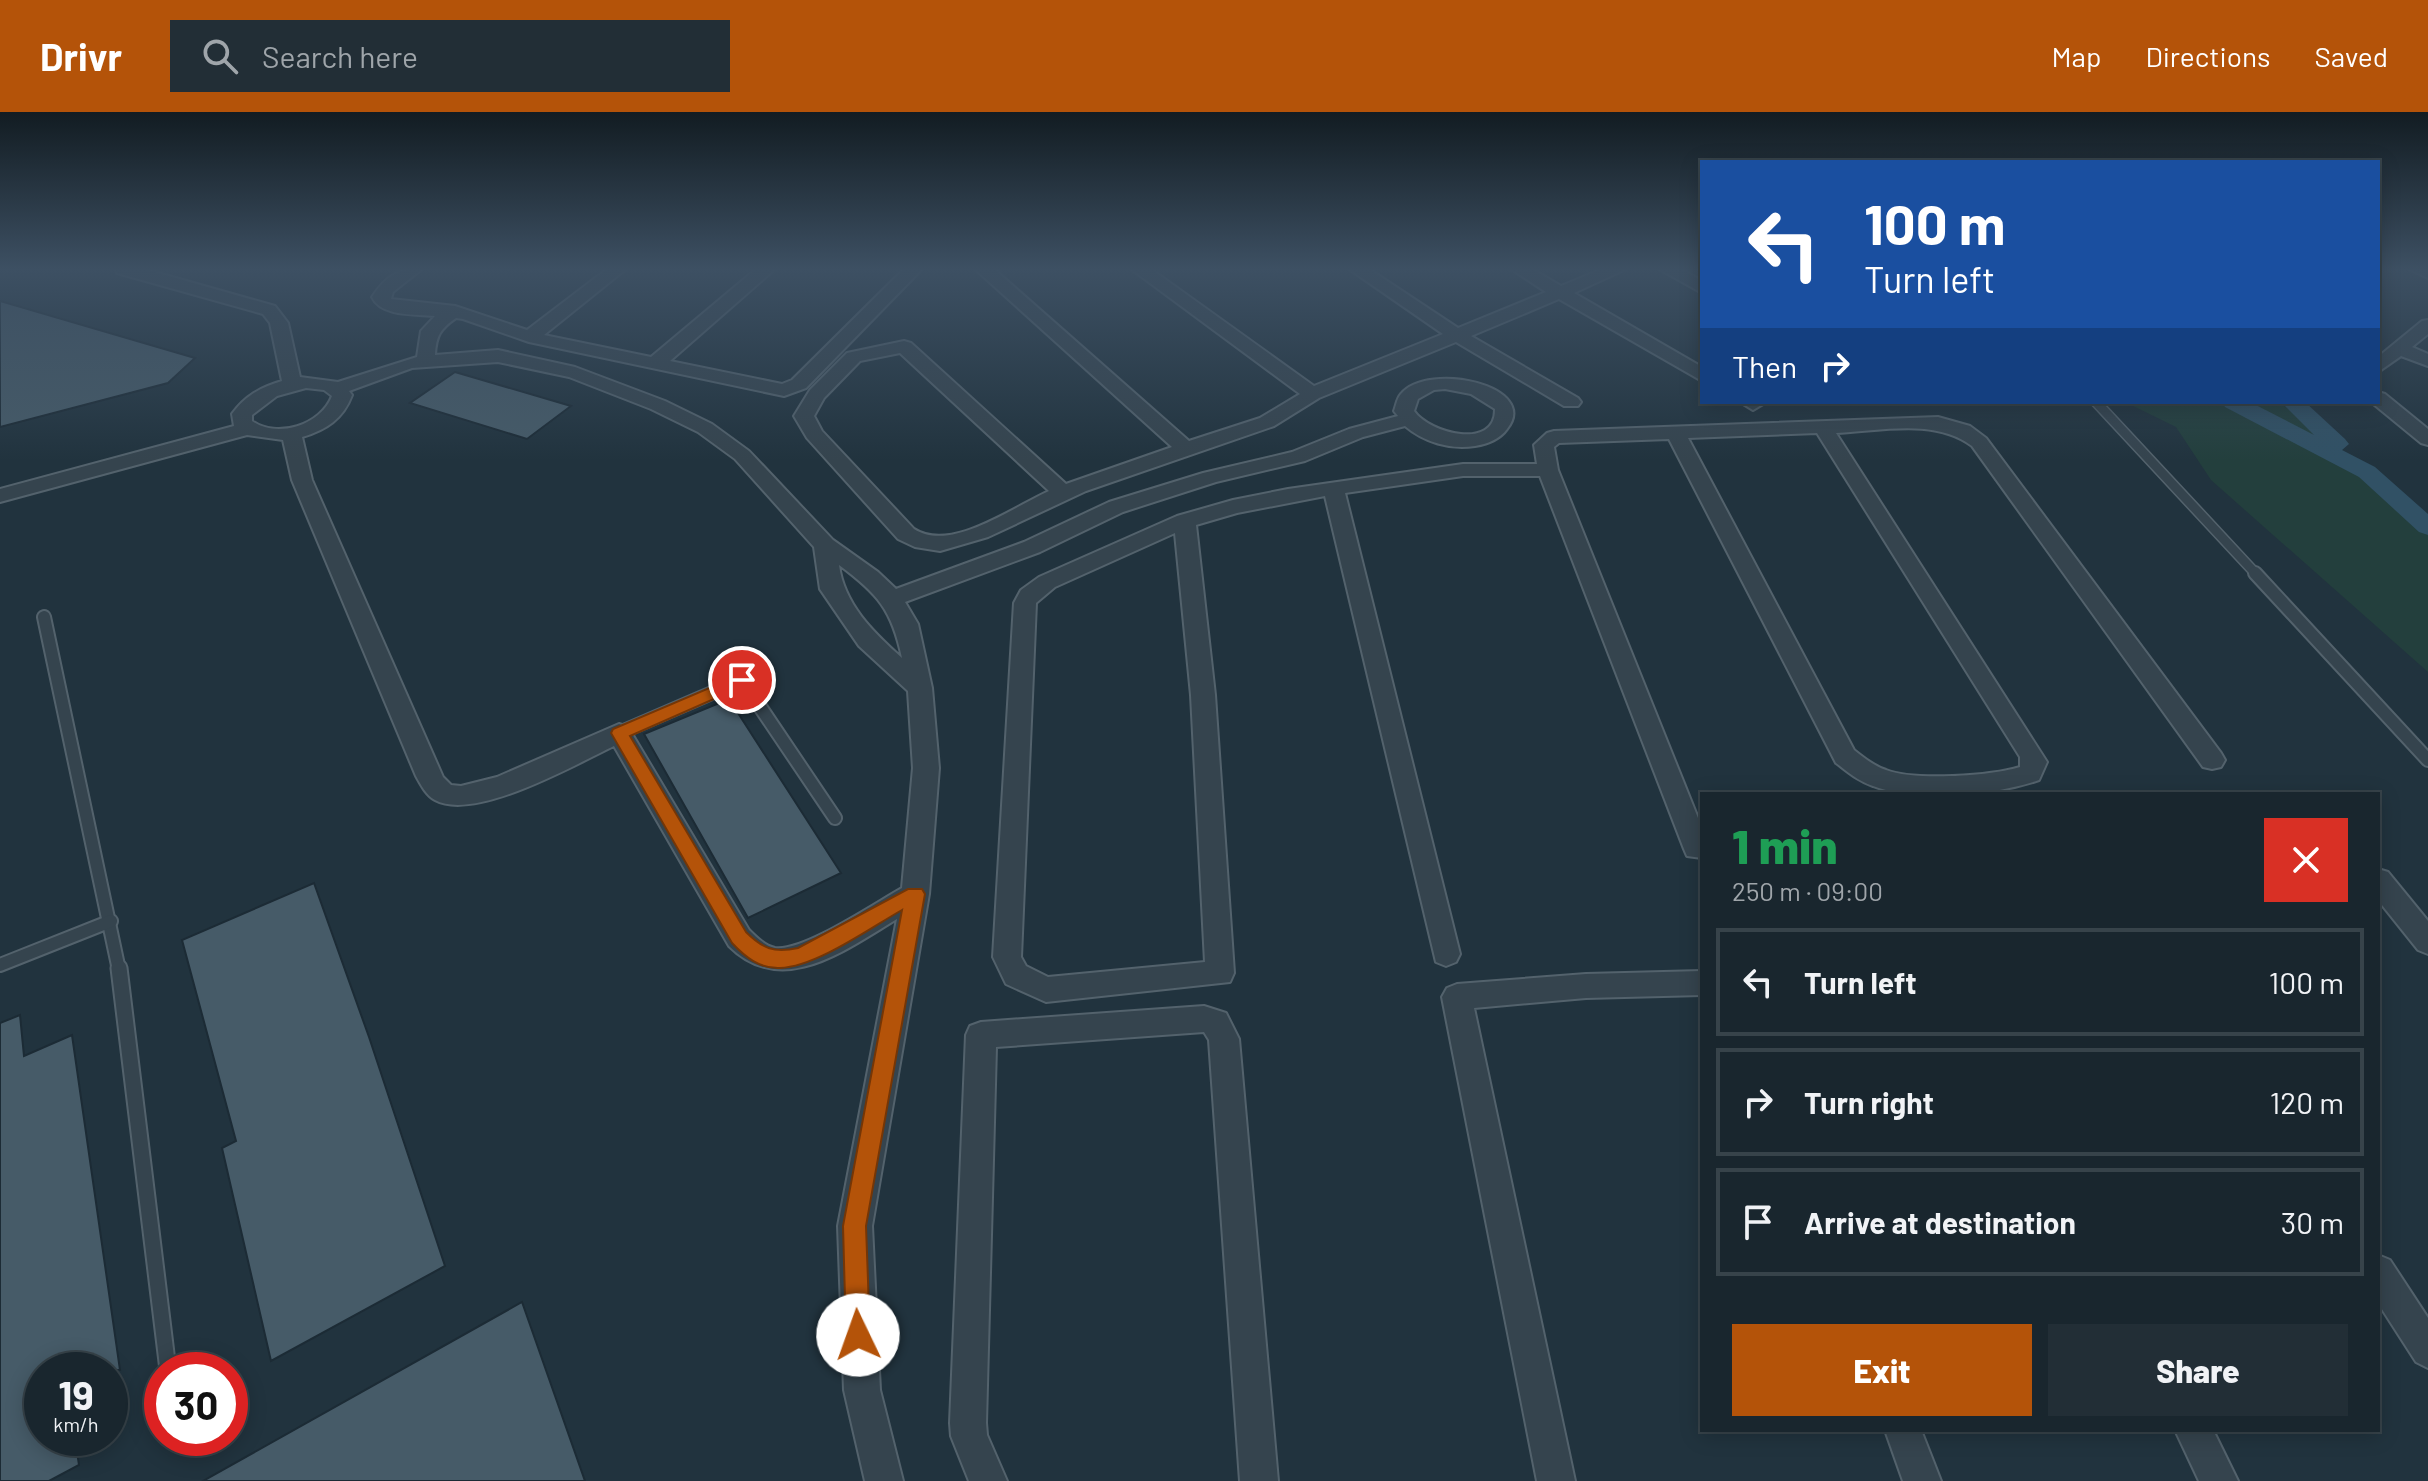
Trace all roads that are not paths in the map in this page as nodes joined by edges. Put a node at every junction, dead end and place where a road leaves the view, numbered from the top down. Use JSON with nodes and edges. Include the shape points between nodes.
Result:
{"nodes":[{"id":1,"x":281,"y":333,"type":"edge"},
{"id":2,"x":427,"y":333,"type":"edge"},
{"id":3,"x":517,"y":333,"type":"edge"},
{"id":4,"x":534,"y":333,"type":"edge"},
{"id":5,"x":691,"y":333,"type":"edge"},
{"id":6,"x":849,"y":333,"type":"edge"},
{"id":7,"x":1055,"y":333,"type":"edge"},
{"id":8,"x":1227,"y":333,"type":"edge"},
{"id":9,"x":1454,"y":333,"type":"edge"},
{"id":10,"x":1462,"y":333,"type":"edge"},
{"id":11,"x":1629,"y":333,"type":"edge"},
{"id":12,"x":2418,"y":333,"type":"edge"},
{"id":13,"x":1457,"y":335,"type":"junction"},
{"id":14,"x":529,"y":337,"type":"junction"},
{"id":15,"x":2399,"y":349,"type":"junction"},
{"id":16,"x":1401,"y":357,"type":"junction"},
{"id":17,"x":2428,"y":360,"type":"edge"},
{"id":18,"x":426,"y":362,"type":"junction"},
{"id":19,"x":2380,"y":364,"type":"edge"},
{"id":20,"x":653,"y":365,"type":"junction"},
{"id":21,"x":1379,"y":366,"type":"junction"},
{"id":22,"x":1700,"y":374,"type":"edge"},
{"id":23,"x":1445,"y":383,"type":"junction"},
{"id":24,"x":292,"y":384,"type":"junction"},
{"id":25,"x":1416,"y":390,"type":"junction"},
{"id":26,"x":1312,"y":394,"type":"junction"},
{"id":27,"x":339,"y":396,"type":"junction"},
{"id":28,"x":2380,"y":397,"type":"edge"},
{"id":29,"x":2380,"y":398,"type":"edge"},
{"id":30,"x":1571,"y":402,"type":"dead end"},
{"id":31,"x":2098,"y":404,"type":"edge"},
{"id":32,"x":2428,"y":414,"type":"edge"},
{"id":33,"x":1408,"y":419,"type":"junction"},
{"id":34,"x":1822,"y":426,"type":"junction"},
{"id":35,"x":247,"y":429,"type":"junction"},
{"id":36,"x":291,"y":432,"type":"junction"},
{"id":37,"x":1676,"y":434,"type":"junction"},
{"id":38,"x":1464,"y":439,"type":"junction"},
{"id":39,"x":2428,"y":439,"type":"edge"},
{"id":40,"x":1186,"y":449,"type":"junction"},
{"id":41,"x":1463,"y":470,"type":"junction"},
{"id":42,"x":1548,"y":470,"type":"junction"},
{"id":43,"x":1492,"y":471,"type":"junction"},
{"id":44,"x":1334,"y":489,"type":"junction"},
{"id":45,"x":1063,"y":493,"type":"junction"},
{"id":46,"x":0,"y":496,"type":"edge"},
{"id":47,"x":1185,"y":521,"type":"junction"},
{"id":48,"x":825,"y":545,"type":"junction"},
{"id":49,"x":892,"y":599,"type":"junction"},
{"id":50,"x":44,"y":617,"type":"dead end"},
{"id":51,"x":920,"y":688,"type":"junction"},
{"id":52,"x":619,"y":733,"type":"junction"},
{"id":53,"x":2212,"y":760,"type":"dead end"},
{"id":54,"x":2428,"y":760,"type":"edge"},
{"id":55,"x":835,"y":818,"type":"dead end"},
{"id":56,"x":1697,"y":849,"type":"dead end"},
{"id":57,"x":2380,"y":882,"type":"edge"},
{"id":58,"x":915,"y":894,"type":"junction"},
{"id":59,"x":111,"y":921,"type":"junction"},
{"id":60,"x":2428,"y":942,"type":"edge"},
{"id":61,"x":1446,"y":954,"type":"dead end"},
{"id":62,"x":0,"y":965,"type":"edge"},
{"id":63,"x":1174,"y":979,"type":"junction"},
{"id":64,"x":1700,"y":983,"type":"edge"},
{"id":65,"x":1046,"y":990,"type":"junction"},
{"id":66,"x":1173,"y":1020,"type":"junction"},
{"id":67,"x":1041,"y":1031,"type":"junction"},
{"id":68,"x":2380,"y":1275,"type":"edge"},
{"id":69,"x":2428,"y":1350,"type":"edge"},
{"id":70,"x":166,"y":1352,"type":"edge"},
{"id":71,"x":1904,"y":1432,"type":"edge"},
{"id":72,"x":2194,"y":1432,"type":"edge"},
{"id":73,"x":884,"y":1481,"type":"edge"},
{"id":74,"x":988,"y":1481,"type":"edge"},
{"id":75,"x":1259,"y":1481,"type":"edge"},
{"id":76,"x":1556,"y":1481,"type":"edge"},
{"id":77,"x":1922,"y":1481,"type":"edge"},
{"id":78,"x":2219,"y":1481,"type":"edge"}],
"edges":[{"from":1,"to":24,"type":"street"},
{"from":2,"to":18,"type":"street"},
{"from":3,"to":14,"type":"street"},
{"from":4,"to":14,"type":"street"},
{"from":5,"to":20,"type":"street"},
{"from":6,"to":20,"type":"street","via":[[792,388],[770,389]]},
{"from":7,"to":40,"type":"street"},
{"from":8,"to":26,"type":"street"},
{"from":9,"to":13,"type":"street"},
{"from":10,"to":13,"type":"street"},
{"from":11,"to":22,"type":"street"},
{"from":12,"to":15,"type":"street"},
{"from":13,"to":16,"type":"street"},
{"from":13,"to":30,"type":"street"},
{"from":14,"to":20,"type":"street"},
{"from":15,"to":17,"type":"street"},
{"from":15,"to":19,"type":"street"},
{"from":16,"to":21,"type":"street"},
{"from":16,"to":23,"type":"street"},
{"from":18,"to":27,"type":"street"},
{"from":18,"to":48,"type":"street","via":[[498,356],[575,373],[658,405],[705,428],[742,455]]},
{"from":21,"to":25,"type":"street"},
{"from":21,"to":26,"type":"street"},
{"from":23,"to":25,"type":"street"},
{"from":23,"to":38,"type":"street","via":[[1490,394],[1504,411],[1498,429]]},
{"from":24,"to":27,"type":"street","via":[[319,383]]},
{"from":24,"to":35,"type":"street","via":[[249,405],[242,414]]},
{"from":25,"to":33,"type":"street","via":[[1404,403]]},
{"from":26,"to":40,"type":"street","via":[[1265,426]]},
{"from":27,"to":36,"type":"street","via":[[323,421]]},
{"from":28,"to":32,"type":"street"},
{"from":29,"to":39,"type":"street"},
{"from":31,"to":54,"type":"lane"},
{"from":33,"to":38,"type":"street","via":[[1427,433]]},
{"from":33,"to":49,"type":"street","via":[[1298,457],[1210,477],[1116,507],[1032,547]]},
{"from":34,"to":37,"type":"street"},
{"from":34,"to":37,"type":"street","via":[[2032,756],[2030,773],[1906,786],[1888,784],[1856,767],[1845,756]]},
{"from":34,"to":53,"type":"street","via":[[1938,423],[1972,435]]},
{"from":35,"to":36,"type":"street","via":[[274,435]]},
{"from":35,"to":46,"type":"street"},
{"from":36,"to":52,"type":"street","via":[[302,480],[436,787],[446,794],[477,794]]},
{"from":37,"to":42,"type":"street","via":[[1554,437],[1544,445]]},
{"from":38,"to":41,"type":"street"},
{"from":38,"to":43,"type":"street"},
{"from":40,"to":45,"type":"street"},
{"from":41,"to":43,"type":"street"},
{"from":41,"to":44,"type":"street"},
{"from":42,"to":43,"type":"street"},
{"from":42,"to":56,"type":"street"},
{"from":44,"to":47,"type":"street"},
{"from":44,"to":61,"type":"street"},
{"from":45,"to":45,"type":"street","via":[[904,347],[854,357],[817,394],[804,416],[814,434],[912,538],[931,545],[954,542]]},
{"from":47,"to":63,"type":"street","via":[[1203,695],[1220,973]]},
{"from":47,"to":65,"type":"street","via":[[1047,582],[1025,603],[1007,957],[1016,975]]},
{"from":48,"to":49,"type":"street"},
{"from":48,"to":51,"type":"street","via":[[831,589],[867,640]]},
{"from":49,"to":51,"type":"street","via":[[906,624]]},
{"from":50,"to":59,"type":"lane"},
{"from":51,"to":58,"type":"street","via":[[926,768]]},
{"from":52,"to":55,"type":"lane","via":[[742,680]]},
{"from":52,"to":58,"type":"street","via":[[739,938],[752,951],[779,960],[802,955]]},
{"from":57,"to":60,"type":"street"},
{"from":58,"to":73,"type":"street","via":[[855,1226],[862,1390]]},
{"from":59,"to":62,"type":"lane"},
{"from":59,"to":70,"type":"lane"},
{"from":63,"to":65,"type":"street"},
{"from":63,"to":66,"type":"street"},
{"from":64,"to":76,"type":"street","via":[[1457,997]]},
{"from":65,"to":67,"type":"street"},
{"from":66,"to":67,"type":"street"},
{"from":66,"to":75,"type":"street","via":[[1210,1020],[1218,1024],[1224,1039]]},
{"from":67,"to":74,"type":"street","via":[[981,1035],[968,1423]]},
{"from":68,"to":69,"type":"street"},
{"from":71,"to":77,"type":"street"},
{"from":72,"to":78,"type":"street"}]}
